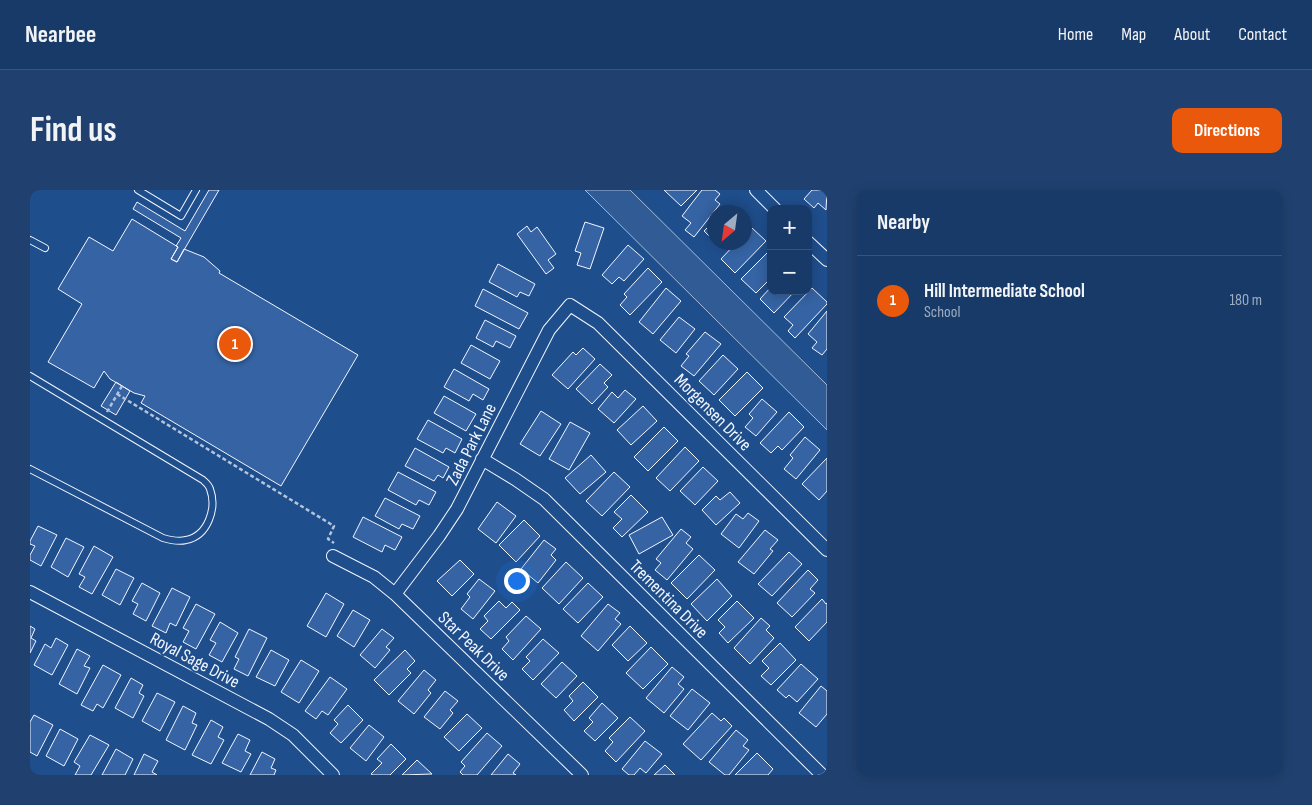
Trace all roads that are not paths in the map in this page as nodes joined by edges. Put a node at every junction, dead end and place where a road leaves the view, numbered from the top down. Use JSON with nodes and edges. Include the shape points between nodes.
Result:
{"nodes":[{"id":1,"x":138,"y":190,"type":"edge"},
{"id":2,"x":196,"y":190,"type":"edge"},
{"id":3,"x":756,"y":190,"type":"edge"},
{"id":4,"x":771,"y":205,"type":"edge"},
{"id":5,"x":30,"y":240,"type":"edge"},
{"id":6,"x":812,"y":246,"type":"edge"},
{"id":7,"x":45,"y":248,"type":"dead end"},
{"id":8,"x":827,"y":260,"type":"edge"},
{"id":9,"x":570,"y":304,"type":"joint"},
{"id":10,"x":30,"y":376,"type":"edge"},
{"id":11,"x":482,"y":460,"type":"junction"},
{"id":12,"x":30,"y":469,"type":"edge"},
{"id":13,"x":827,"y":550,"type":"edge"},
{"id":14,"x":333,"y":556,"type":"road end"},
{"id":15,"x":30,"y":592,"type":"edge"},
{"id":16,"x":395,"y":594,"type":"junction"},
{"id":17,"x":331,"y":774,"type":"edge"},
{"id":18,"x":582,"y":775,"type":"edge"},
{"id":19,"x":822,"y":775,"type":"edge"}],
"edges":[{"from":1,"to":2,"type":"lane","via":[[181,216]]},
{"from":3,"to":4,"type":"street"},
{"from":5,"to":7,"type":"lane"},
{"from":6,"to":8,"type":"street"},
{"from":9,"to":11,"type":"street","name":"Zada Park Lane","via":[[549,330]]},
{"from":9,"to":13,"type":"street","name":"Morgensen Drive","via":[[598,323]]},
{"from":10,"to":12,"type":"lane","via":[[203,480],[210,487],[210,518],[195,537],[186,540],[162,538]]},
{"from":11,"to":16,"type":"street","name":"Zada Park Lane","via":[[457,509]]},
{"from":11,"to":19,"type":"street","name":"Trementina Drive","via":[[544,499]]},
{"from":14,"to":16,"type":"street","name":"Star Peak Drive","via":[[374,577]]},
{"from":15,"to":17,"type":"street","name":"Royal Sage Drive","via":[[269,719],[293,735]]},
{"from":16,"to":18,"type":"street","name":"Star Peak Drive"}]}
